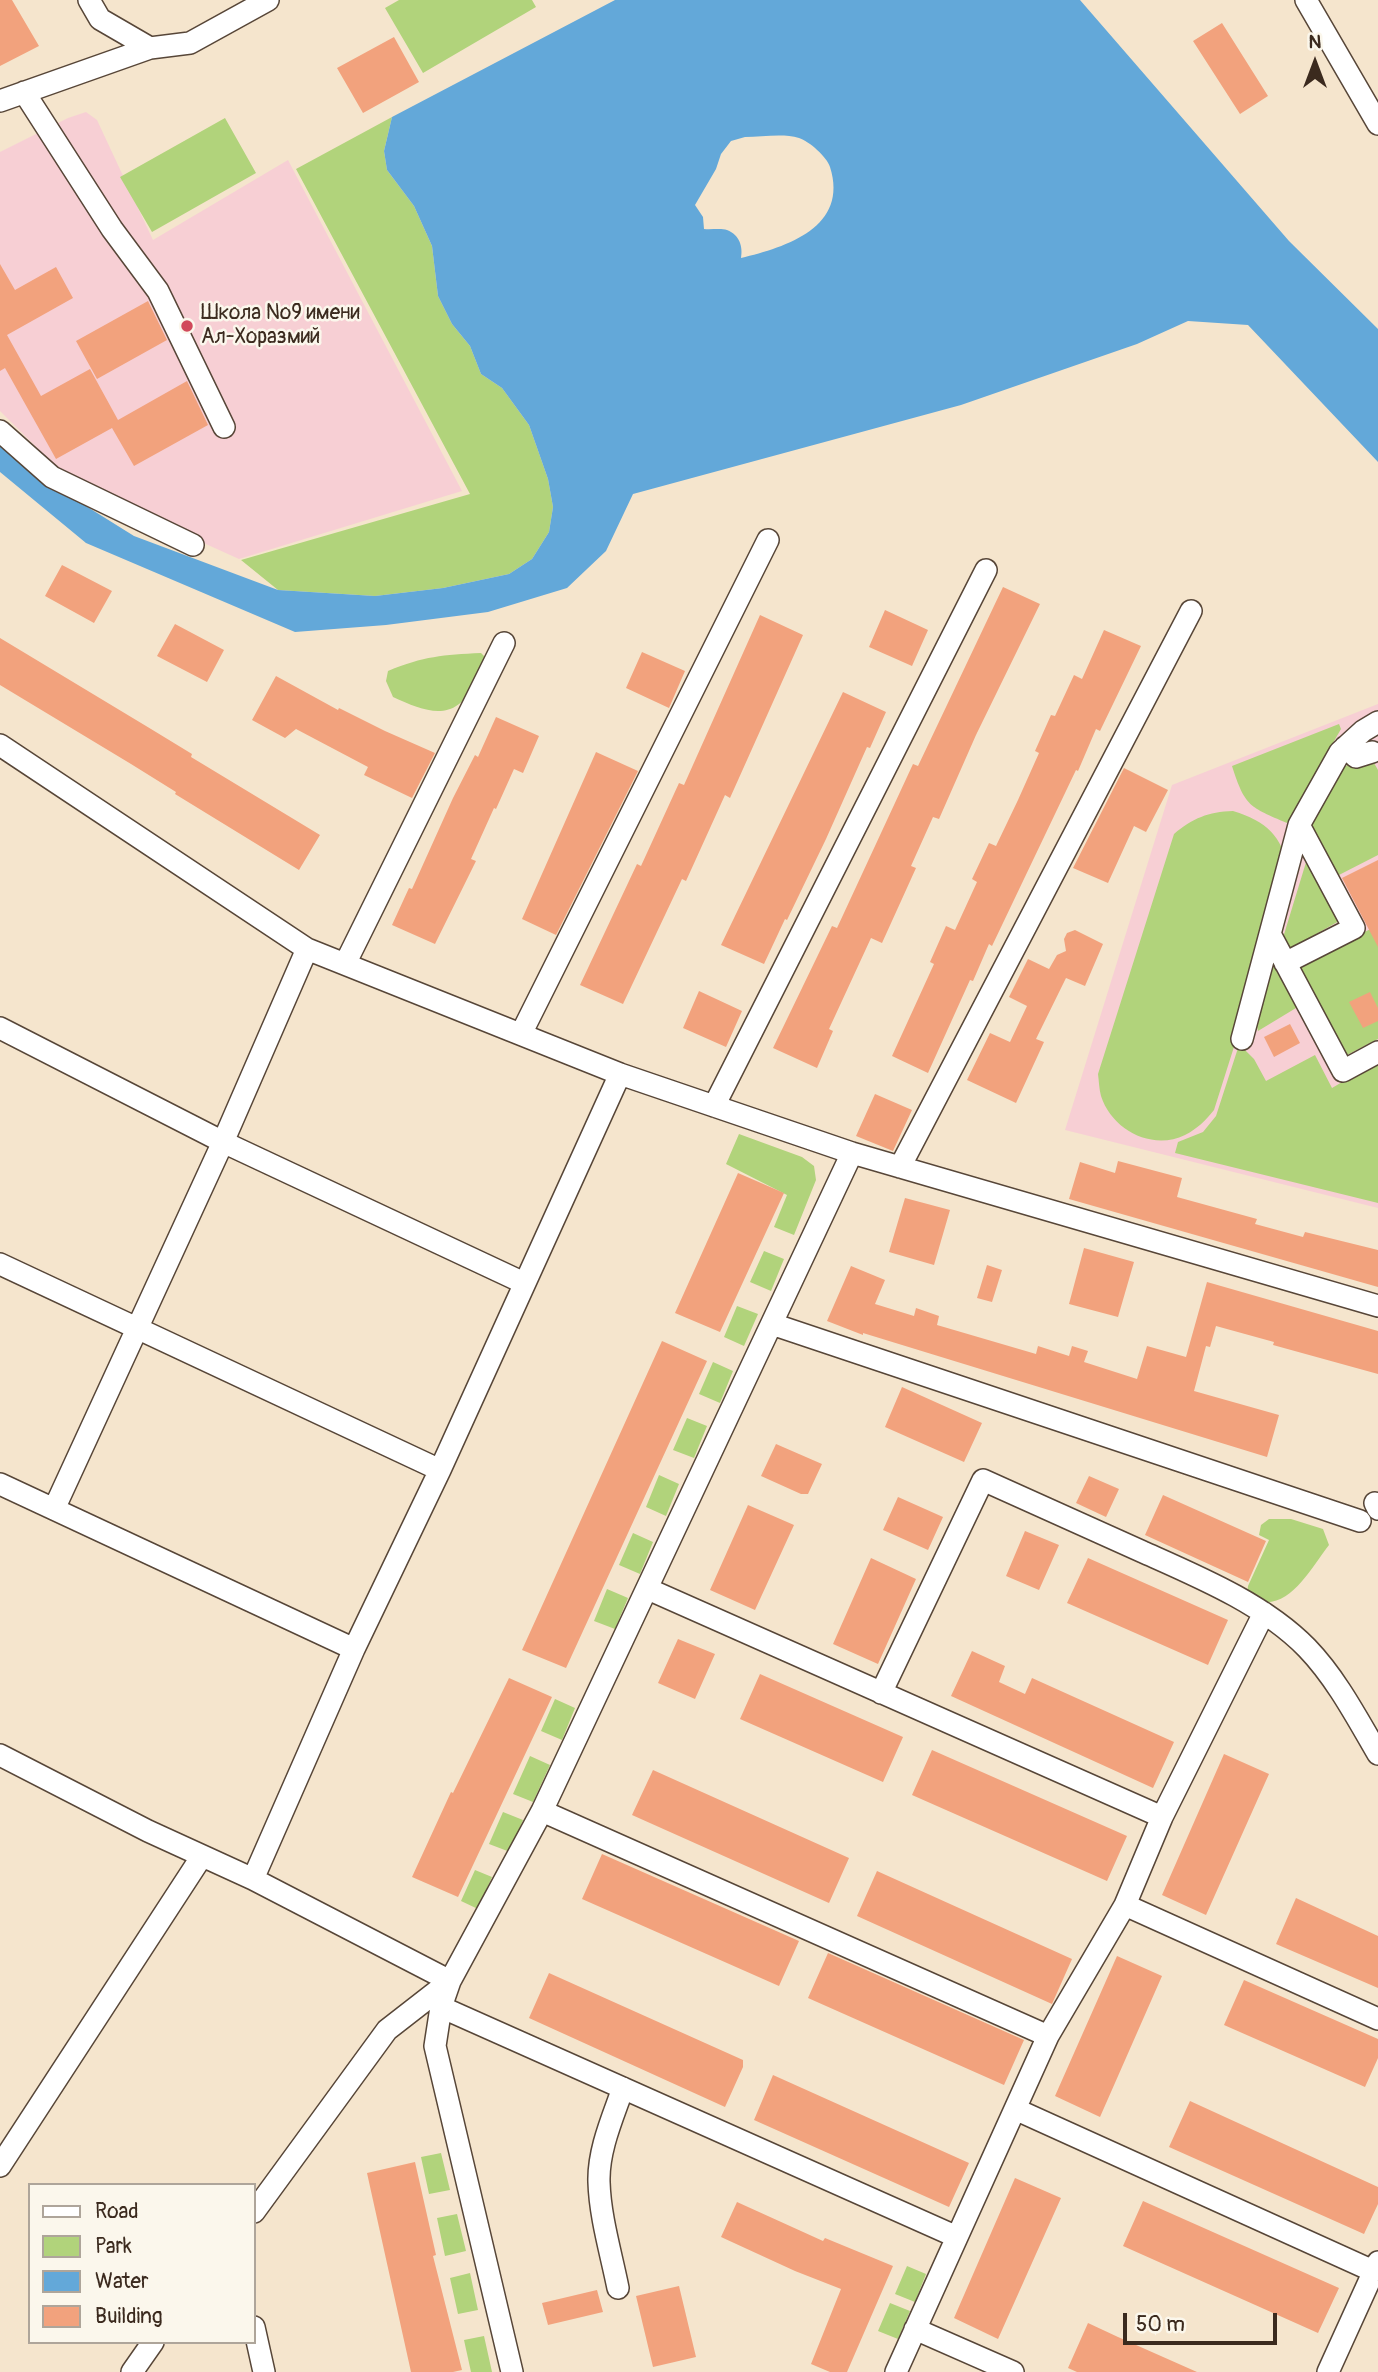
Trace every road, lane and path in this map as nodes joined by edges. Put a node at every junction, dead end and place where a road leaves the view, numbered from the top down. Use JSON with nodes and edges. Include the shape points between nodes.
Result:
{"nodes":[{"id":1,"x":89,"y":0,"type":"edge"},
{"id":2,"x":268,"y":0,"type":"edge"},
{"id":3,"x":1306,"y":0,"type":"edge"},
{"id":4,"x":150,"y":48,"type":"junction"},
{"id":5,"x":24,"y":92,"type":"junction"},
{"id":6,"x":0,"y":101,"type":"edge"},
{"id":7,"x":1378,"y":124,"type":"edge"},
{"id":8,"x":224,"y":427,"type":"dead end"},
{"id":9,"x":0,"y":431,"type":"edge"},
{"id":10,"x":768,"y":540,"type":"dead end"},
{"id":11,"x":193,"y":545,"type":"dead end"},
{"id":12,"x":986,"y":570,"type":"dead end"},
{"id":13,"x":1191,"y":611,"type":"dead end"},
{"id":14,"x":504,"y":643,"type":"dead end"},
{"id":15,"x":1378,"y":722,"type":"edge"},
{"id":16,"x":0,"y":745,"type":"edge"},
{"id":17,"x":1345,"y":747,"type":"junction"},
{"id":18,"x":1373,"y":752,"type":"dead end"},
{"id":19,"x":1299,"y":825,"type":"junction"},
{"id":20,"x":1270,"y":934,"type":"junction"},
{"id":21,"x":307,"y":949,"type":"junction"},
{"id":22,"x":1285,"y":963,"type":"junction"},
{"id":23,"x":345,"y":964,"type":"junction"},
{"id":24,"x":0,"y":1028,"type":"edge"},
{"id":25,"x":521,"y":1034,"type":"junction"},
{"id":26,"x":1242,"y":1039,"type":"dead end"},
{"id":27,"x":1378,"y":1053,"type":"edge"},
{"id":28,"x":620,"y":1073,"type":"junction"},
{"id":29,"x":714,"y":1106,"type":"junction"},
{"id":30,"x":223,"y":1142,"type":"junction"},
{"id":31,"x":852,"y":1153,"type":"junction"},
{"id":32,"x":900,"y":1167,"type":"junction"},
{"id":33,"x":0,"y":1264,"type":"edge"},
{"id":34,"x":524,"y":1283,"type":"junction"},
{"id":35,"x":1378,"y":1306,"type":"edge"},
{"id":36,"x":772,"y":1324,"type":"junction"},
{"id":37,"x":139,"y":1329,"type":"junction"},
{"id":38,"x":440,"y":1470,"type":"junction"},
{"id":39,"x":0,"y":1484,"type":"edge"},
{"id":40,"x":54,"y":1508,"type":"junction"},
{"id":41,"x":1360,"y":1521,"type":"dead end"},
{"id":42,"x":648,"y":1589,"type":"junction"},
{"id":43,"x":1264,"y":1613,"type":"junction"},
{"id":44,"x":354,"y":1649,"type":"junction"},
{"id":45,"x":881,"y":1693,"type":"junction"},
{"id":46,"x":1378,"y":1754,"type":"edge"},
{"id":47,"x":0,"y":1755,"type":"edge"},
{"id":48,"x":542,"y":1811,"type":"junction"},
{"id":49,"x":1163,"y":1817,"type":"junction"},
{"id":50,"x":202,"y":1856,"type":"junction"},
{"id":51,"x":254,"y":1879,"type":"junction"},
{"id":52,"x":1125,"y":1905,"type":"junction"},
{"id":53,"x":450,"y":1981,"type":"junction"},
{"id":54,"x":441,"y":2007,"type":"junction"},
{"id":55,"x":1378,"y":2019,"type":"edge"},
{"id":56,"x":1048,"y":2036,"type":"junction"},
{"id":57,"x":623,"y":2088,"type":"junction"},
{"id":58,"x":1015,"y":2109,"type":"junction"},
{"id":59,"x":0,"y":2166,"type":"edge"},
{"id":60,"x":256,"y":2209,"type":"edge"},
{"id":61,"x":957,"y":2237,"type":"junction"},
{"id":62,"x":1376,"y":2266,"type":"edge"},
{"id":63,"x":618,"y":2288,"type":"dead end"},
{"id":64,"x":915,"y":2329,"type":"junction"},
{"id":65,"x":256,"y":2336,"type":"edge"},
{"id":66,"x":152,"y":2344,"type":"edge"},
{"id":67,"x":132,"y":2372,"type":"edge"},
{"id":68,"x":264,"y":2372,"type":"edge"},
{"id":69,"x":512,"y":2372,"type":"edge"},
{"id":70,"x":896,"y":2372,"type":"edge"},
{"id":71,"x":1013,"y":2372,"type":"edge"},
{"id":72,"x":1328,"y":2372,"type":"edge"}],
"edges":[{"from":1,"to":4,"type":"street","via":[[100,19]]},
{"from":2,"to":4,"type":"street","via":[[190,43]]},
{"from":3,"to":7,"type":"street"},
{"from":4,"to":5,"type":"street"},
{"from":5,"to":6,"type":"street"},
{"from":5,"to":8,"type":"street","via":[[112,229],[158,291]]},
{"from":9,"to":11,"type":"street","via":[[52,478]]},
{"from":10,"to":25,"type":"street"},
{"from":12,"to":29,"type":"street"},
{"from":13,"to":32,"type":"street"},
{"from":14,"to":23,"type":"street"},
{"from":15,"to":17,"type":"street"},
{"from":16,"to":21,"type":"street"},
{"from":17,"to":18,"type":"street","via":[[1356,757]]},
{"from":17,"to":19,"type":"street"},
{"from":19,"to":20,"type":"street"},
{"from":19,"to":22,"type":"street","via":[[1354,928]]},
{"from":20,"to":22,"type":"street"},
{"from":20,"to":26,"type":"street"},
{"from":21,"to":23,"type":"street"},
{"from":21,"to":30,"type":"street"},
{"from":22,"to":27,"type":"street","via":[[1343,1071]]},
{"from":23,"to":25,"type":"street"},
{"from":24,"to":30,"type":"street"},
{"from":25,"to":28,"type":"street"},
{"from":28,"to":29,"type":"street"},
{"from":28,"to":34,"type":"street"},
{"from":29,"to":31,"type":"street"},
{"from":30,"to":34,"type":"street"},
{"from":30,"to":37,"type":"street"},
{"from":31,"to":32,"type":"street"},
{"from":31,"to":36,"type":"street"},
{"from":32,"to":35,"type":"street"},
{"from":33,"to":37,"type":"street"},
{"from":34,"to":38,"type":"street"},
{"from":36,"to":41,"type":"street"},
{"from":36,"to":42,"type":"street"},
{"from":37,"to":38,"type":"street"},
{"from":37,"to":40,"type":"street"},
{"from":38,"to":44,"type":"street"},
{"from":39,"to":40,"type":"street"},
{"from":40,"to":44,"type":"street"},
{"from":42,"to":45,"type":"street"},
{"from":42,"to":48,"type":"street"},
{"from":43,"to":45,"type":"street","via":[[1180,1569],[984,1480]]},
{"from":43,"to":46,"type":"street","via":[[1308,1650],[1347,1701]]},
{"from":43,"to":49,"type":"street"},
{"from":44,"to":51,"type":"street"},
{"from":45,"to":49,"type":"street"},
{"from":47,"to":50,"type":"street"},
{"from":48,"to":53,"type":"street"},
{"from":48,"to":56,"type":"street"},
{"from":49,"to":52,"type":"street"},
{"from":50,"to":51,"type":"street"},
{"from":50,"to":59,"type":"street"},
{"from":51,"to":53,"type":"street"},
{"from":52,"to":55,"type":"street"},
{"from":52,"to":56,"type":"street"},
{"from":53,"to":54,"type":"street"},
{"from":53,"to":60,"type":"street","via":[[387,2030]]},
{"from":54,"to":57,"type":"street"},
{"from":54,"to":69,"type":"street","via":[[435,2046]]},
{"from":56,"to":58,"type":"street"},
{"from":57,"to":61,"type":"street"},
{"from":57,"to":63,"type":"street","via":[[598,2180]]},
{"from":58,"to":61,"type":"street"},
{"from":58,"to":62,"type":"street"},
{"from":61,"to":64,"type":"street"},
{"from":62,"to":72,"type":"street"},
{"from":64,"to":70,"type":"street"},
{"from":64,"to":71,"type":"street"},
{"from":65,"to":68,"type":"street"},
{"from":66,"to":67,"type":"street"}]}
